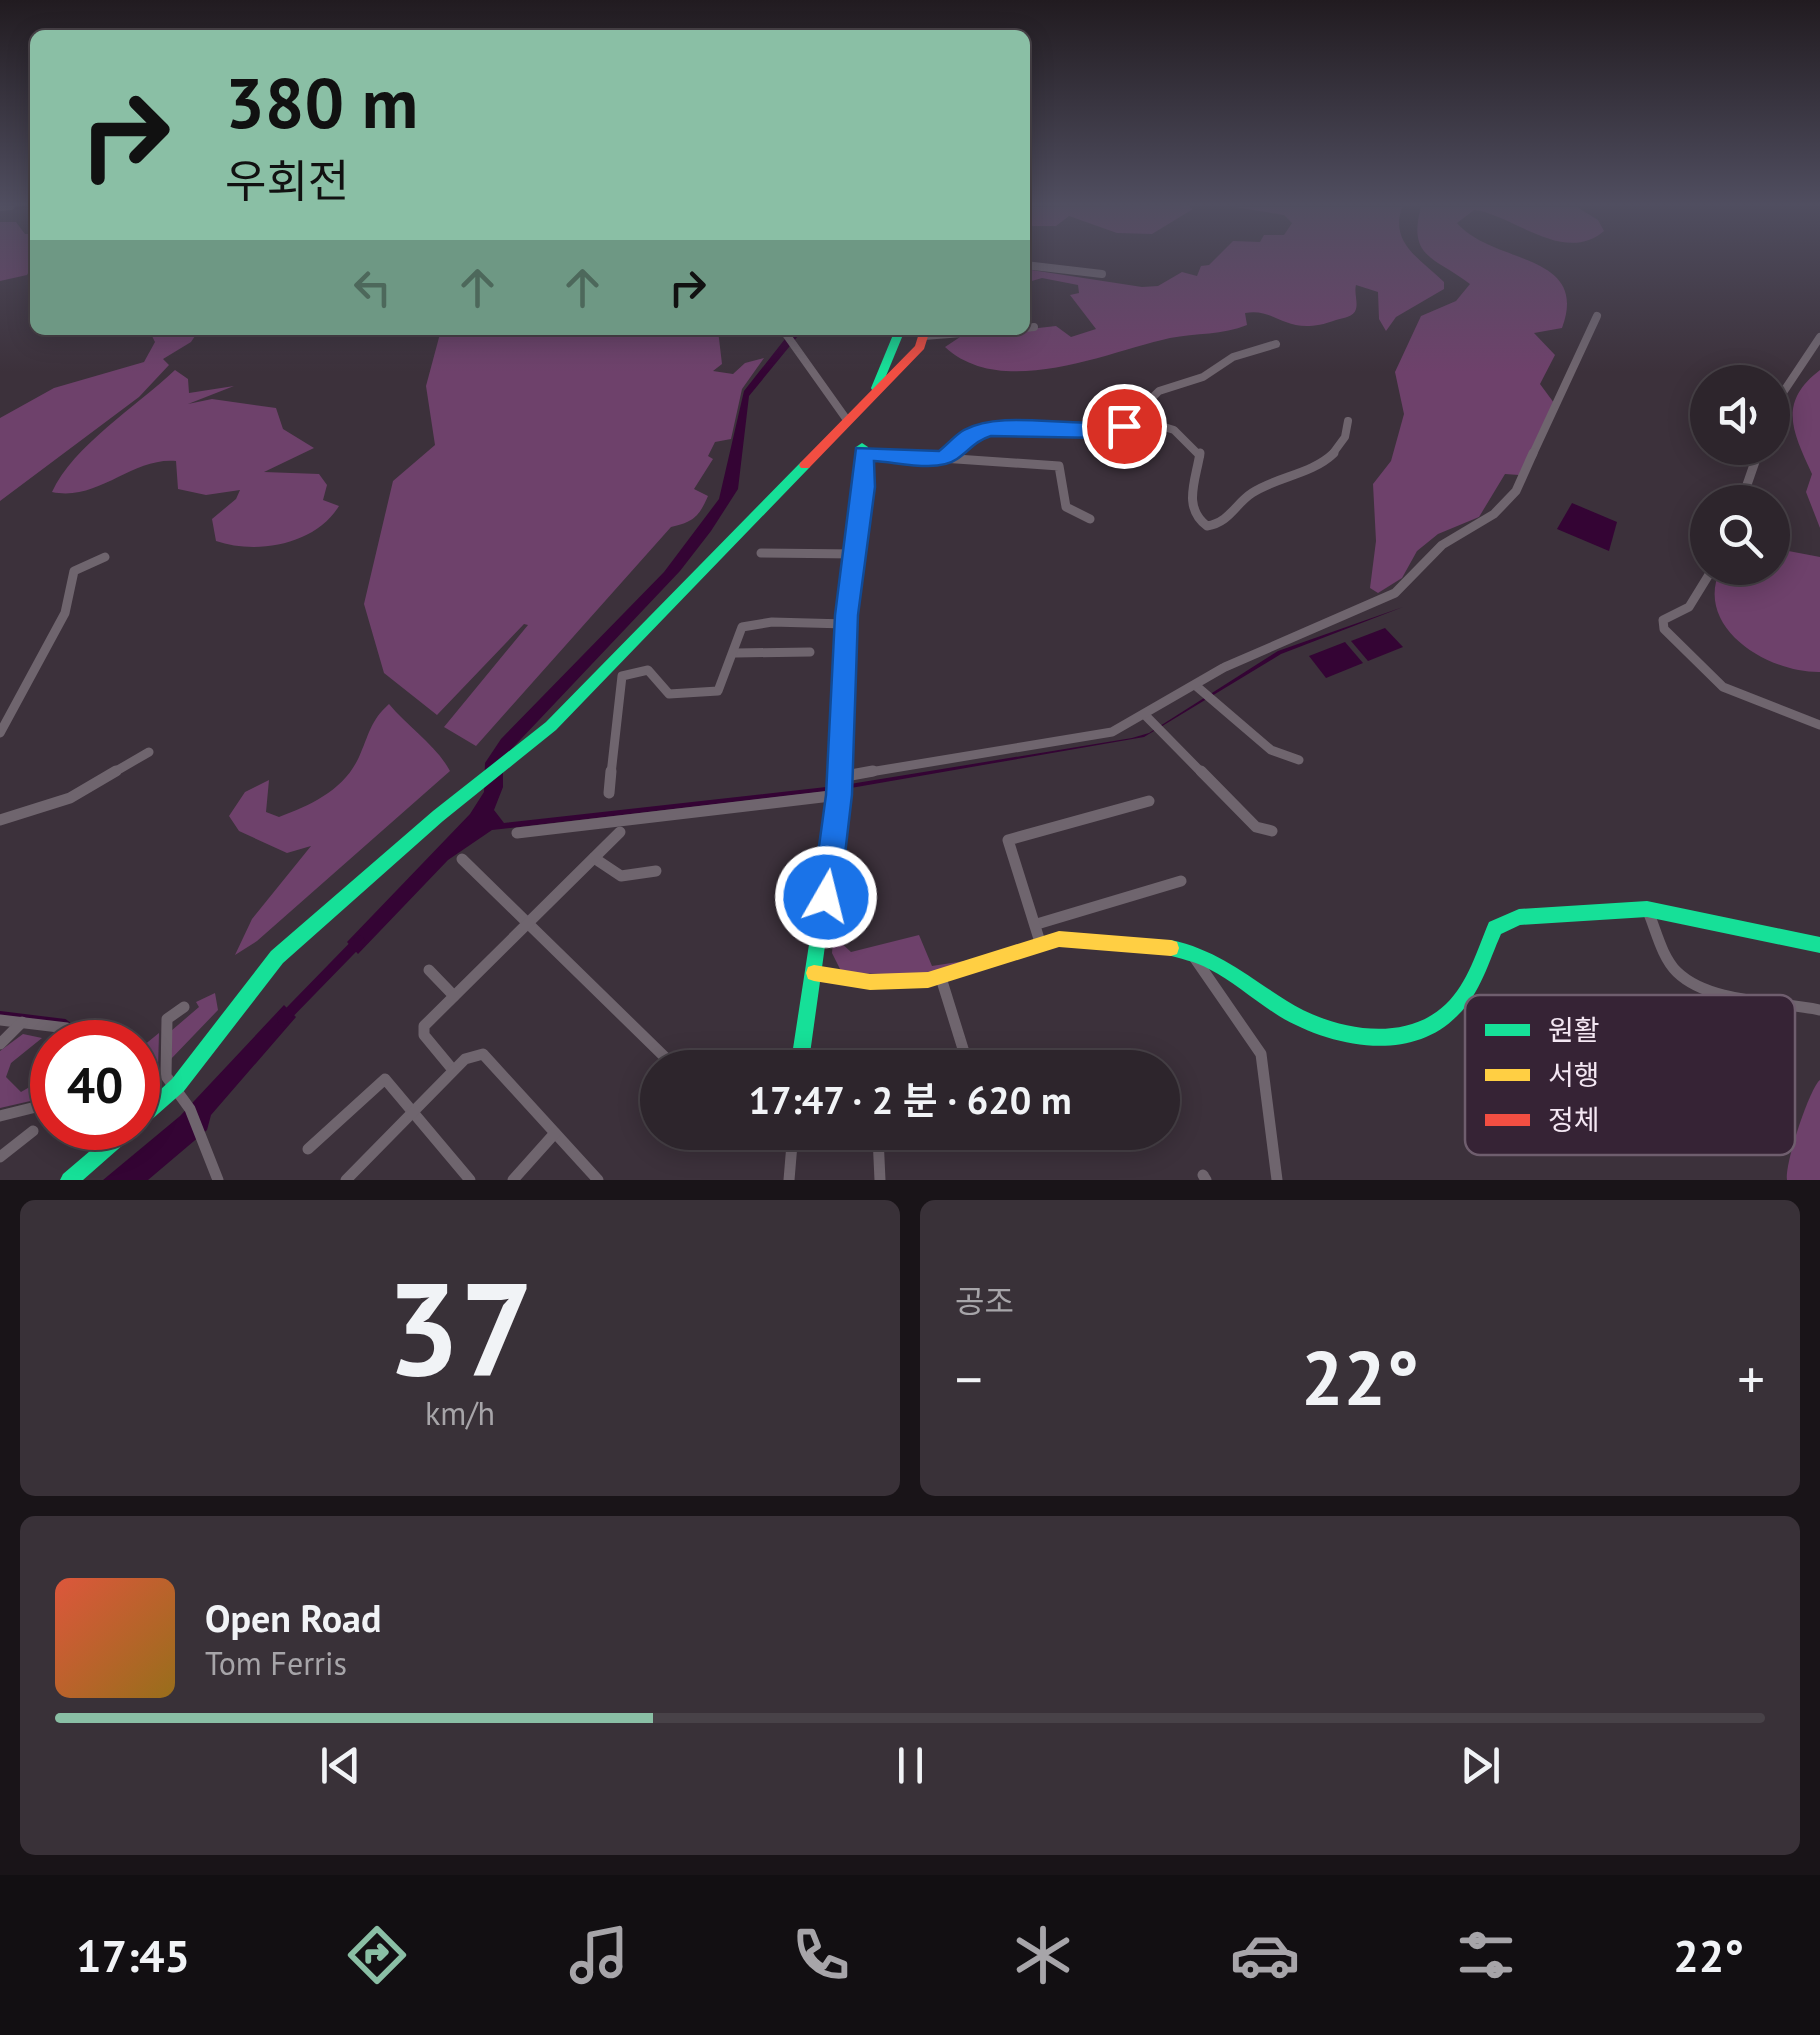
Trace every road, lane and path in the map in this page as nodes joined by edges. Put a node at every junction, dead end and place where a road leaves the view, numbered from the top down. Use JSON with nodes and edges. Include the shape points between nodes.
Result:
{"nodes":[{"id":1,"x":1030,"y":266,"type":"edge"},
{"id":2,"x":1102,"y":274,"type":"dead end"},
{"id":3,"x":1598,"y":316,"type":"dead end"},
{"id":4,"x":787,"y":335,"type":"edge"},
{"id":5,"x":897,"y":335,"type":"edge"},
{"id":6,"x":923,"y":335,"type":"edge"},
{"id":7,"x":1820,"y":337,"type":"edge"},
{"id":8,"x":1276,"y":344,"type":"dead end"},
{"id":9,"x":1790,"y":383,"type":"edge"},
{"id":10,"x":874,"y":394,"type":"junction"},
{"id":11,"x":1134,"y":418,"type":"junction"},
{"id":12,"x":847,"y":420,"type":"junction"},
{"id":13,"x":1348,"y":422,"type":"dead end"},
{"id":14,"x":863,"y":450,"type":"joint"},
{"id":15,"x":939,"y":458,"type":"junction"},
{"id":16,"x":1090,"y":519,"type":"dead end"},
{"id":17,"x":761,"y":552,"type":"dead end"},
{"id":18,"x":856,"y":554,"type":"junction"},
{"id":19,"x":105,"y":558,"type":"dead end"},
{"id":20,"x":1706,"y":585,"type":"edge"},
{"id":21,"x":846,"y":624,"type":"junction"},
{"id":22,"x":736,"y":652,"type":"junction"},
{"id":23,"x":810,"y":652,"type":"dead end"},
{"id":24,"x":1195,"y":685,"type":"junction"},
{"id":25,"x":1146,"y":715,"type":"junction"},
{"id":26,"x":1820,"y":725,"type":"edge"},
{"id":27,"x":0,"y":732,"type":"edge"},
{"id":28,"x":149,"y":752,"type":"dead end"},
{"id":29,"x":1300,"y":760,"type":"dead end"},
{"id":30,"x":839,"y":787,"type":"junction"},
{"id":31,"x":609,"y":793,"type":"dead end"},
{"id":32,"x":1148,"y":802,"type":"dead end"},
{"id":33,"x":0,"y":820,"type":"edge"},
{"id":34,"x":1272,"y":830,"type":"dead end"},
{"id":35,"x":517,"y":832,"type":"dead end"},
{"id":36,"x":620,"y":832,"type":"dead end"},
{"id":37,"x":594,"y":858,"type":"junction"},
{"id":38,"x":462,"y":859,"type":"dead end"},
{"id":39,"x":656,"y":871,"type":"dead end"},
{"id":40,"x":1181,"y":882,"type":"dead end"},
{"id":41,"x":1647,"y":909,"type":"junction"},
{"id":42,"x":528,"y":923,"type":"junction"},
{"id":43,"x":1037,"y":924,"type":"junction"},
{"id":44,"x":1040,"y":942,"type":"junction"},
{"id":45,"x":1820,"y":945,"type":"edge"},
{"id":46,"x":1190,"y":950,"type":"junction"},
{"id":47,"x":429,"y":970,"type":"dead end"},
{"id":48,"x":814,"y":973,"type":"junction"},
{"id":49,"x":941,"y":978,"type":"junction"},
{"id":50,"x":1743,"y":995,"type":"edge"},
{"id":51,"x":454,"y":996,"type":"junction"},
{"id":52,"x":1795,"y":1005,"type":"edge"},
{"id":53,"x":184,"y":1007,"type":"dead end"},
{"id":54,"x":1820,"y":1010,"type":"edge"},
{"id":55,"x":0,"y":1020,"type":"edge"},
{"id":56,"x":22,"y":1022,"type":"junction"},
{"id":57,"x":30,"y":1023,"type":"edge"},
{"id":58,"x":0,"y":1044,"type":"edge"},
{"id":59,"x":658,"y":1050,"type":"edge"},
{"id":60,"x":803,"y":1050,"type":"edge"},
{"id":61,"x":963,"y":1050,"type":"edge"},
{"id":62,"x":454,"y":1070,"type":"junction"},
{"id":63,"x":178,"y":1085,"type":"junction"},
{"id":64,"x":160,"y":1101,"type":"edge"},
{"id":65,"x":187,"y":1103,"type":"joint"},
{"id":66,"x":30,"y":1109,"type":"edge"},
{"id":67,"x":414,"y":1111,"type":"junction"},
{"id":68,"x":0,"y":1116,"type":"edge"},
{"id":69,"x":30,"y":1132,"type":"edge"},
{"id":70,"x":555,"y":1134,"type":"junction"},
{"id":71,"x":200,"y":1140,"type":"joint"},
{"id":72,"x":308,"y":1148,"type":"dead end"},
{"id":73,"x":104,"y":1150,"type":"edge"},
{"id":74,"x":792,"y":1150,"type":"edge"},
{"id":75,"x":879,"y":1150,"type":"edge"},
{"id":76,"x":0,"y":1157,"type":"edge"},
{"id":77,"x":69,"y":1180,"type":"edge"},
{"id":78,"x":218,"y":1180,"type":"edge"},
{"id":79,"x":346,"y":1180,"type":"edge"},
{"id":80,"x":470,"y":1180,"type":"edge"},
{"id":81,"x":513,"y":1180,"type":"edge"},
{"id":82,"x":598,"y":1180,"type":"edge"},
{"id":83,"x":789,"y":1180,"type":"edge"},
{"id":84,"x":880,"y":1180,"type":"edge"},
{"id":85,"x":1277,"y":1180,"type":"edge"}],
"edges":[{"from":1,"to":2,"type":"street"},
{"from":3,"to":24,"type":"street","via":[[1504,506],[1442,544],[1394,594]]},
{"from":4,"to":12,"type":"street"},
{"from":5,"to":10,"type":"street"},
{"from":6,"to":10,"type":"street","via":[[920,347]]},
{"from":7,"to":9,"type":"street"},
{"from":8,"to":11,"type":"street","via":[[1159,390]]},
{"from":10,"to":12,"type":"street"},
{"from":11,"to":13,"type":"street","via":[[1174,430],[1200,453],[1190,506],[1207,526],[1228,520],[1251,493],[1314,468],[1342,446]]},
{"from":11,"to":15,"type":"street","via":[[1102,431],[991,429]]},
{"from":12,"to":63,"type":"street","via":[[551,726],[277,958]]},
{"from":14,"to":15,"type":"street"},
{"from":14,"to":18,"type":"street"},
{"from":15,"to":16,"type":"street","via":[[1059,466],[1066,507]]},
{"from":17,"to":18,"type":"street"},
{"from":18,"to":21,"type":"street"},
{"from":19,"to":27,"type":"street","via":[[83,565],[70,579],[65,613]]},
{"from":20,"to":26,"type":"street","via":[[1698,602],[1664,620],[1664,629],[1736,695]]},
{"from":21,"to":22,"type":"street","via":[[751,624],[740,631]]},
{"from":21,"to":30,"type":"street"},
{"from":22,"to":23,"type":"street"},
{"from":22,"to":31,"type":"street","via":[[718,691],[669,694],[648,670],[622,676]]},
{"from":24,"to":25,"type":"street"},
{"from":24,"to":29,"type":"street","via":[[1271,750]]},
{"from":25,"to":30,"type":"street","via":[[1112,732]]},
{"from":25,"to":34,"type":"street","via":[[1256,827]]},
{"from":28,"to":33,"type":"street","via":[[70,798]]},
{"from":30,"to":35,"type":"street"},
{"from":30,"to":48,"type":"street"},
{"from":32,"to":43,"type":"street","via":[[1008,840]]},
{"from":36,"to":37,"type":"street"},
{"from":37,"to":39,"type":"street","via":[[622,876]]},
{"from":37,"to":42,"type":"street"},
{"from":38,"to":42,"type":"street"},
{"from":40,"to":43,"type":"street"},
{"from":41,"to":45,"type":"street"},
{"from":41,"to":46,"type":"street","via":[[1502,923],[1457,1005],[1410,1034],[1350,1033],[1305,1020]]},
{"from":41,"to":50,"type":"street","via":[[1684,978]]},
{"from":42,"to":51,"type":"street"},
{"from":42,"to":59,"type":"street"},
{"from":43,"to":44,"type":"street"},
{"from":44,"to":46,"type":"street","via":[[1089,938]]},
{"from":44,"to":49,"type":"street"},
{"from":46,"to":85,"type":"street","via":[[1261,1054]]},
{"from":47,"to":51,"type":"street"},
{"from":48,"to":49,"type":"street","via":[[852,982]]},
{"from":48,"to":60,"type":"street"},
{"from":49,"to":61,"type":"street"},
{"from":51,"to":62,"type":"street","via":[[423,1031]]},
{"from":52,"to":54,"type":"street"},
{"from":53,"to":63,"type":"street","via":[[166,1019],[166,1076]]},
{"from":55,"to":56,"type":"street"},
{"from":56,"to":57,"type":"street"},
{"from":56,"to":58,"type":"street"},
{"from":62,"to":67,"type":"street"},
{"from":62,"to":70,"type":"street","via":[[470,1055],[483,1054]]},
{"from":63,"to":64,"type":"street"},
{"from":63,"to":65,"type":"street"},
{"from":65,"to":71,"type":"street"},
{"from":66,"to":68,"type":"street"},
{"from":67,"to":72,"type":"street","via":[[385,1079]]},
{"from":67,"to":79,"type":"street"},
{"from":67,"to":80,"type":"street"},
{"from":69,"to":76,"type":"street"},
{"from":70,"to":81,"type":"street"},
{"from":70,"to":82,"type":"street"},
{"from":71,"to":78,"type":"street"},
{"from":73,"to":77,"type":"street"},
{"from":74,"to":83,"type":"street"},
{"from":75,"to":84,"type":"street"}]}
